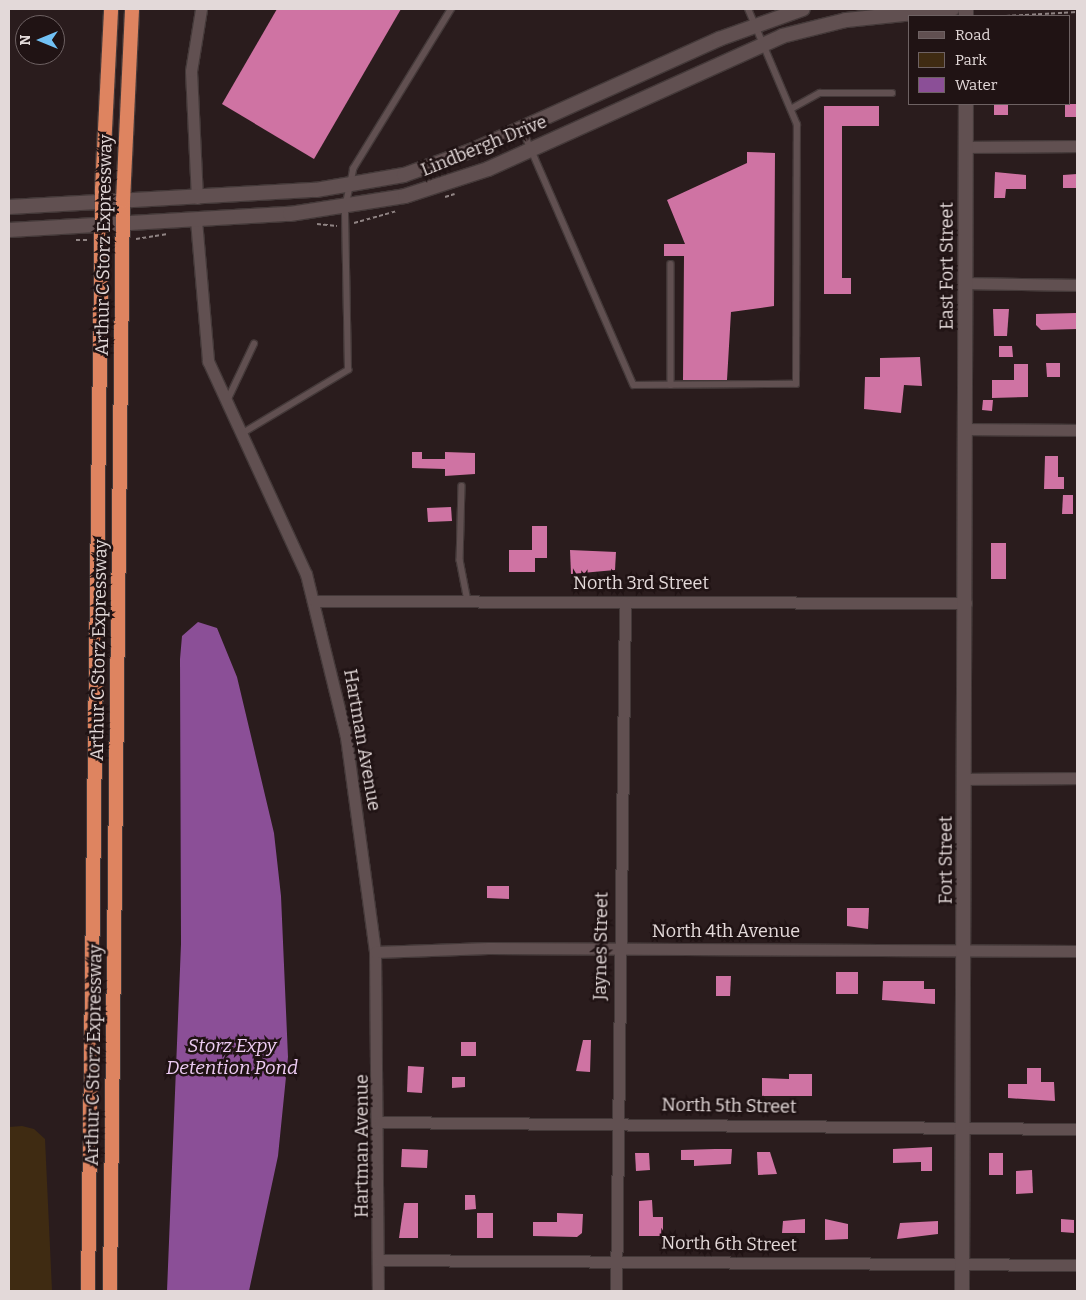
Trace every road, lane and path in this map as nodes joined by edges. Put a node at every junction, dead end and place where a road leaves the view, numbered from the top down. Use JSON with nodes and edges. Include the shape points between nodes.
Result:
{"nodes":[{"id":1,"x":111,"y":9,"type":"edge"},
{"id":2,"x":132,"y":9,"type":"edge"},
{"id":3,"x":201,"y":9,"type":"edge"},
{"id":4,"x":451,"y":9,"type":"edge"},
{"id":5,"x":748,"y":9,"type":"edge"},
{"id":6,"x":802,"y":9,"type":"edge"},
{"id":7,"x":952,"y":9,"type":"edge"},
{"id":8,"x":1077,"y":12,"type":"edge"},
{"id":9,"x":934,"y":14,"type":"edge"},
{"id":10,"x":919,"y":15,"type":"edge"},
{"id":11,"x":1024,"y":15,"type":"edge"},
{"id":12,"x":908,"y":16,"type":"edge"},
{"id":13,"x":755,"y":25,"type":"junction"},
{"id":14,"x":763,"y":44,"type":"junction"},
{"id":15,"x":892,"y":93,"type":"dead end"},
{"id":16,"x":966,"y":105,"type":"edge"},
{"id":17,"x":790,"y":109,"type":"junction"},
{"id":18,"x":522,"y":128,"type":"junction"},
{"id":19,"x":1077,"y":146,"type":"edge"},
{"id":20,"x":966,"y":147,"type":"junction"},
{"id":21,"x":531,"y":149,"type":"junction"},
{"id":22,"x":350,"y":186,"type":"junction"},
{"id":23,"x":197,"y":198,"type":"junction"},
{"id":24,"x":102,"y":202,"type":"junction"},
{"id":25,"x":123,"y":202,"type":"junction"},
{"id":26,"x":9,"y":207,"type":"edge"},
{"id":27,"x":345,"y":208,"type":"junction"},
{"id":28,"x":196,"y":220,"type":"junction"},
{"id":29,"x":123,"y":224,"type":"junction"},
{"id":30,"x":102,"y":226,"type":"junction"},
{"id":31,"x":9,"y":230,"type":"edge"},
{"id":32,"x":671,"y":264,"type":"dead end"},
{"id":33,"x":966,"y":283,"type":"junction"},
{"id":34,"x":1077,"y":286,"type":"edge"},
{"id":35,"x":254,"y":344,"type":"dead end"},
{"id":36,"x":671,"y":385,"type":"junction"},
{"id":37,"x":224,"y":404,"type":"junction"},
{"id":38,"x":966,"y":429,"type":"junction"},
{"id":39,"x":1077,"y":430,"type":"edge"},
{"id":40,"x":241,"y":435,"type":"junction"},
{"id":41,"x":462,"y":486,"type":"dead end"},
{"id":42,"x":468,"y":600,"type":"junction"},
{"id":43,"x":315,"y":601,"type":"junction"},
{"id":44,"x":625,"y":602,"type":"junction"},
{"id":45,"x":966,"y":603,"type":"junction"},
{"id":46,"x":1077,"y":778,"type":"edge"},
{"id":47,"x":966,"y":779,"type":"junction"},
{"id":48,"x":618,"y":949,"type":"junction"},
{"id":49,"x":375,"y":952,"type":"junction"},
{"id":50,"x":1077,"y":952,"type":"edge"},
{"id":51,"x":965,"y":953,"type":"junction"},
{"id":52,"x":380,"y":1122,"type":"junction"},
{"id":53,"x":618,"y":1122,"type":"junction"},
{"id":54,"x":964,"y":1125,"type":"junction"},
{"id":55,"x":1077,"y":1128,"type":"edge"},
{"id":56,"x":379,"y":1260,"type":"junction"},
{"id":57,"x":616,"y":1261,"type":"junction"},
{"id":58,"x":962,"y":1264,"type":"junction"},
{"id":59,"x":1077,"y":1265,"type":"edge"},
{"id":60,"x":88,"y":1291,"type":"edge"},
{"id":61,"x":110,"y":1291,"type":"edge"},
{"id":62,"x":378,"y":1291,"type":"edge"},
{"id":63,"x":616,"y":1291,"type":"edge"},
{"id":64,"x":962,"y":1291,"type":"edge"}],
"edges":[{"from":1,"to":24,"type":"highway","name":"Arthur C Storz Expressway"},
{"from":2,"to":25,"type":"highway","name":"Arthur C Storz Expressway"},
{"from":3,"to":23,"type":"street","via":[[191,71]]},
{"from":4,"to":22,"type":"lane","via":[[355,164]]},
{"from":5,"to":13,"type":"lane"},
{"from":6,"to":13,"type":"street","name":"Lindbergh Drive"},
{"from":7,"to":9,"type":"street","name":"Lindbergh Drive"},
{"from":8,"to":11,"type":"path"},
{"from":9,"to":10,"type":"street","name":"Lindbergh Drive"},
{"from":12,"to":14,"type":"street","name":"Lindbergh Drive","via":[[846,20]]},
{"from":13,"to":14,"type":"lane"},
{"from":13,"to":18,"type":"street","name":"Lindbergh Drive"},
{"from":14,"to":17,"type":"lane"},
{"from":14,"to":21,"type":"street","name":"Lindbergh Drive"},
{"from":15,"to":17,"type":"lane","via":[[820,93]]},
{"from":16,"to":20,"type":"street","name":"East Fort Street"},
{"from":17,"to":36,"type":"lane","via":[[797,125],[796,384]]},
{"from":18,"to":21,"type":"lane"},
{"from":18,"to":22,"type":"street","name":"Lindbergh Drive","via":[[424,168]]},
{"from":19,"to":20,"type":"street"},
{"from":20,"to":33,"type":"street","name":"East Fort Street"},
{"from":21,"to":27,"type":"street","name":"Lindbergh Drive","via":[[435,188]]},
{"from":21,"to":36,"type":"lane","via":[[634,386]]},
{"from":22,"to":23,"type":"street","name":"Lindbergh Drive"},
{"from":22,"to":27,"type":"lane"},
{"from":23,"to":25,"type":"street","name":"Lindbergh Drive"},
{"from":24,"to":25,"type":"street","name":"Lindbergh Drive"},
{"from":24,"to":26,"type":"street","name":"Lindbergh Drive"},
{"from":24,"to":30,"type":"highway","name":"Arthur C Storz Expressway"},
{"from":25,"to":29,"type":"highway","name":"Arthur C Storz Expressway"},
{"from":27,"to":28,"type":"street","name":"Lindbergh Drive"},
{"from":27,"to":40,"type":"lane","via":[[348,370]]},
{"from":28,"to":29,"type":"street","name":"Lindbergh Drive"},
{"from":28,"to":37,"type":"street","name":"Hartman Avenue","via":[[203,338]]},
{"from":29,"to":30,"type":"street","name":"Lindbergh Drive"},
{"from":29,"to":61,"type":"highway","name":"Arthur C Storz Expressway"},
{"from":30,"to":31,"type":"street","name":"Lindbergh Drive"},
{"from":30,"to":60,"type":"highway","name":"Arthur C Storz Expressway"},
{"from":32,"to":36,"type":"lane"},
{"from":33,"to":34,"type":"street"},
{"from":33,"to":38,"type":"street","name":"East Fort Street"},
{"from":35,"to":37,"type":"lane"},
{"from":37,"to":40,"type":"street","name":"Hartman Avenue"},
{"from":38,"to":39,"type":"street"},
{"from":38,"to":45,"type":"street","name":"Fort Street"},
{"from":40,"to":43,"type":"street","name":"Hartman Avenue","via":[[283,516]]},
{"from":41,"to":42,"type":"lane","via":[[460,560]]},
{"from":42,"to":43,"type":"street","name":"North 3rd Street"},
{"from":42,"to":44,"type":"street","name":"North 3rd Street"},
{"from":43,"to":49,"type":"street","name":"Hartman Avenue","via":[[346,737]]},
{"from":44,"to":45,"type":"street","name":"North 3rd Street"},
{"from":44,"to":48,"type":"street","name":"Jaynes Street"},
{"from":45,"to":47,"type":"street","name":"Fort Street"},
{"from":46,"to":47,"type":"street"},
{"from":47,"to":51,"type":"street","name":"Fort Street"},
{"from":48,"to":49,"type":"street","name":"North 4th Avenue"},
{"from":48,"to":51,"type":"street","name":"North 4th Avenue"},
{"from":48,"to":53,"type":"street","name":"Jaynes Street"},
{"from":49,"to":52,"type":"street","name":"Hartman Avenue"},
{"from":50,"to":51,"type":"street","name":"North 4th Avenue"},
{"from":51,"to":54,"type":"street","name":"Fort Street"},
{"from":52,"to":53,"type":"street","name":"North 5th Street"},
{"from":52,"to":56,"type":"street","name":"Hartman Avenue"},
{"from":53,"to":54,"type":"street","name":"North 5th Street"},
{"from":53,"to":57,"type":"street","name":"Jaynes Street"},
{"from":54,"to":55,"type":"street","name":"North 5th Street"},
{"from":54,"to":58,"type":"street","name":"Fort Street"},
{"from":56,"to":57,"type":"street","name":"North 6th Street"},
{"from":56,"to":62,"type":"street","name":"Hartman Avenue"},
{"from":57,"to":58,"type":"street","name":"North 6th Street"},
{"from":57,"to":63,"type":"street","name":"Jaynes Street"},
{"from":58,"to":59,"type":"street","name":"North 6th Street"},
{"from":58,"to":64,"type":"street","name":"Fort Street"}]}
